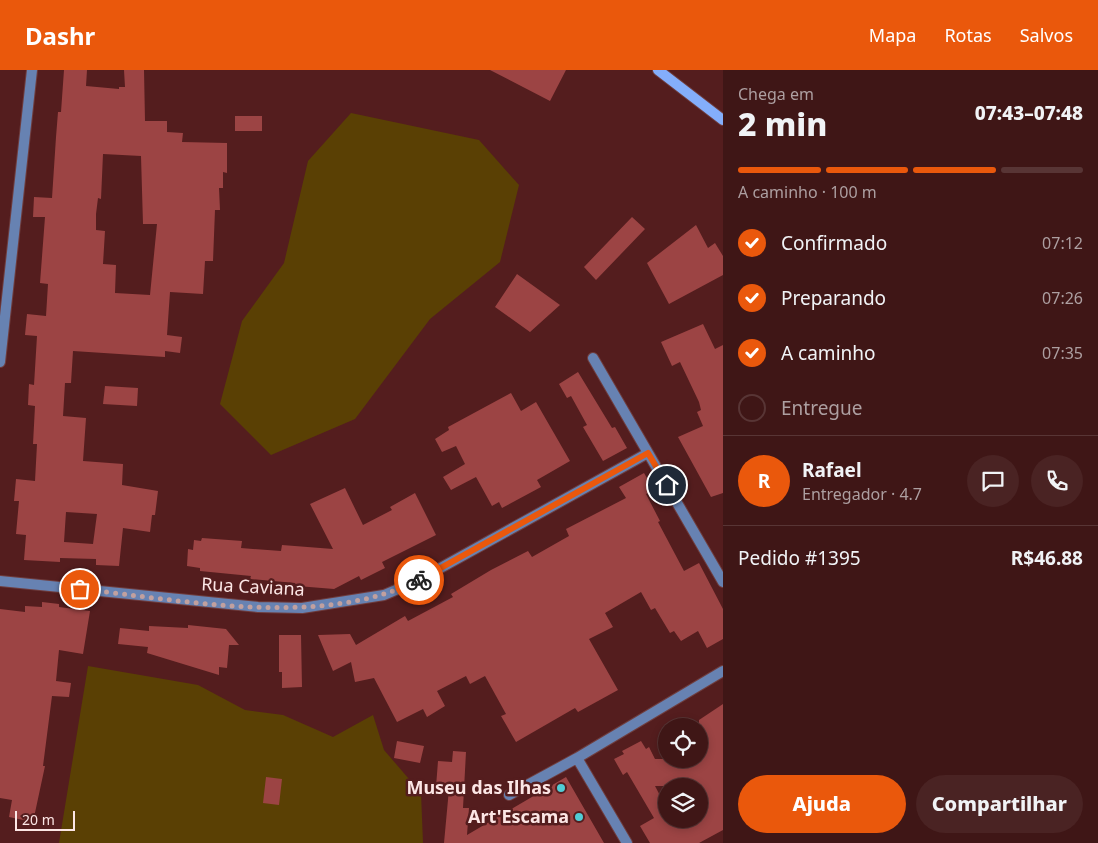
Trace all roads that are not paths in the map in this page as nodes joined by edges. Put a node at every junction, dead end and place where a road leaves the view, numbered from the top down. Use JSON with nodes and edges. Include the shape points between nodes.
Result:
{"nodes":[{"id":1,"x":32,"y":70,"type":"edge"},
{"id":2,"x":658,"y":70,"type":"edge"},
{"id":3,"x":723,"y":120,"type":"edge"},
{"id":4,"x":594,"y":358,"type":"dead end"},
{"id":5,"x":0,"y":362,"type":"edge"},
{"id":6,"x":648,"y":453,"type":"junction"},
{"id":7,"x":0,"y":581,"type":"edge"},
{"id":8,"x":723,"y":582,"type":"edge"},
{"id":9,"x":723,"y":671,"type":"edge"},
{"id":10,"x":577,"y":758,"type":"junction"},
{"id":11,"x":509,"y":795,"type":"dead end"},
{"id":12,"x":627,"y":843,"type":"edge"}],
"edges":[{"from":1,"to":5,"type":"street"},
{"from":2,"to":3,"type":"street"},
{"from":4,"to":6,"type":"street"},
{"from":6,"to":7,"type":"street","name":"Rua Caviana","via":[[417,581],[384,595],[302,608],[258,607]]},
{"from":6,"to":8,"type":"street"},
{"from":9,"to":10,"type":"street"},
{"from":10,"to":11,"type":"street"},
{"from":10,"to":12,"type":"street"}]}
